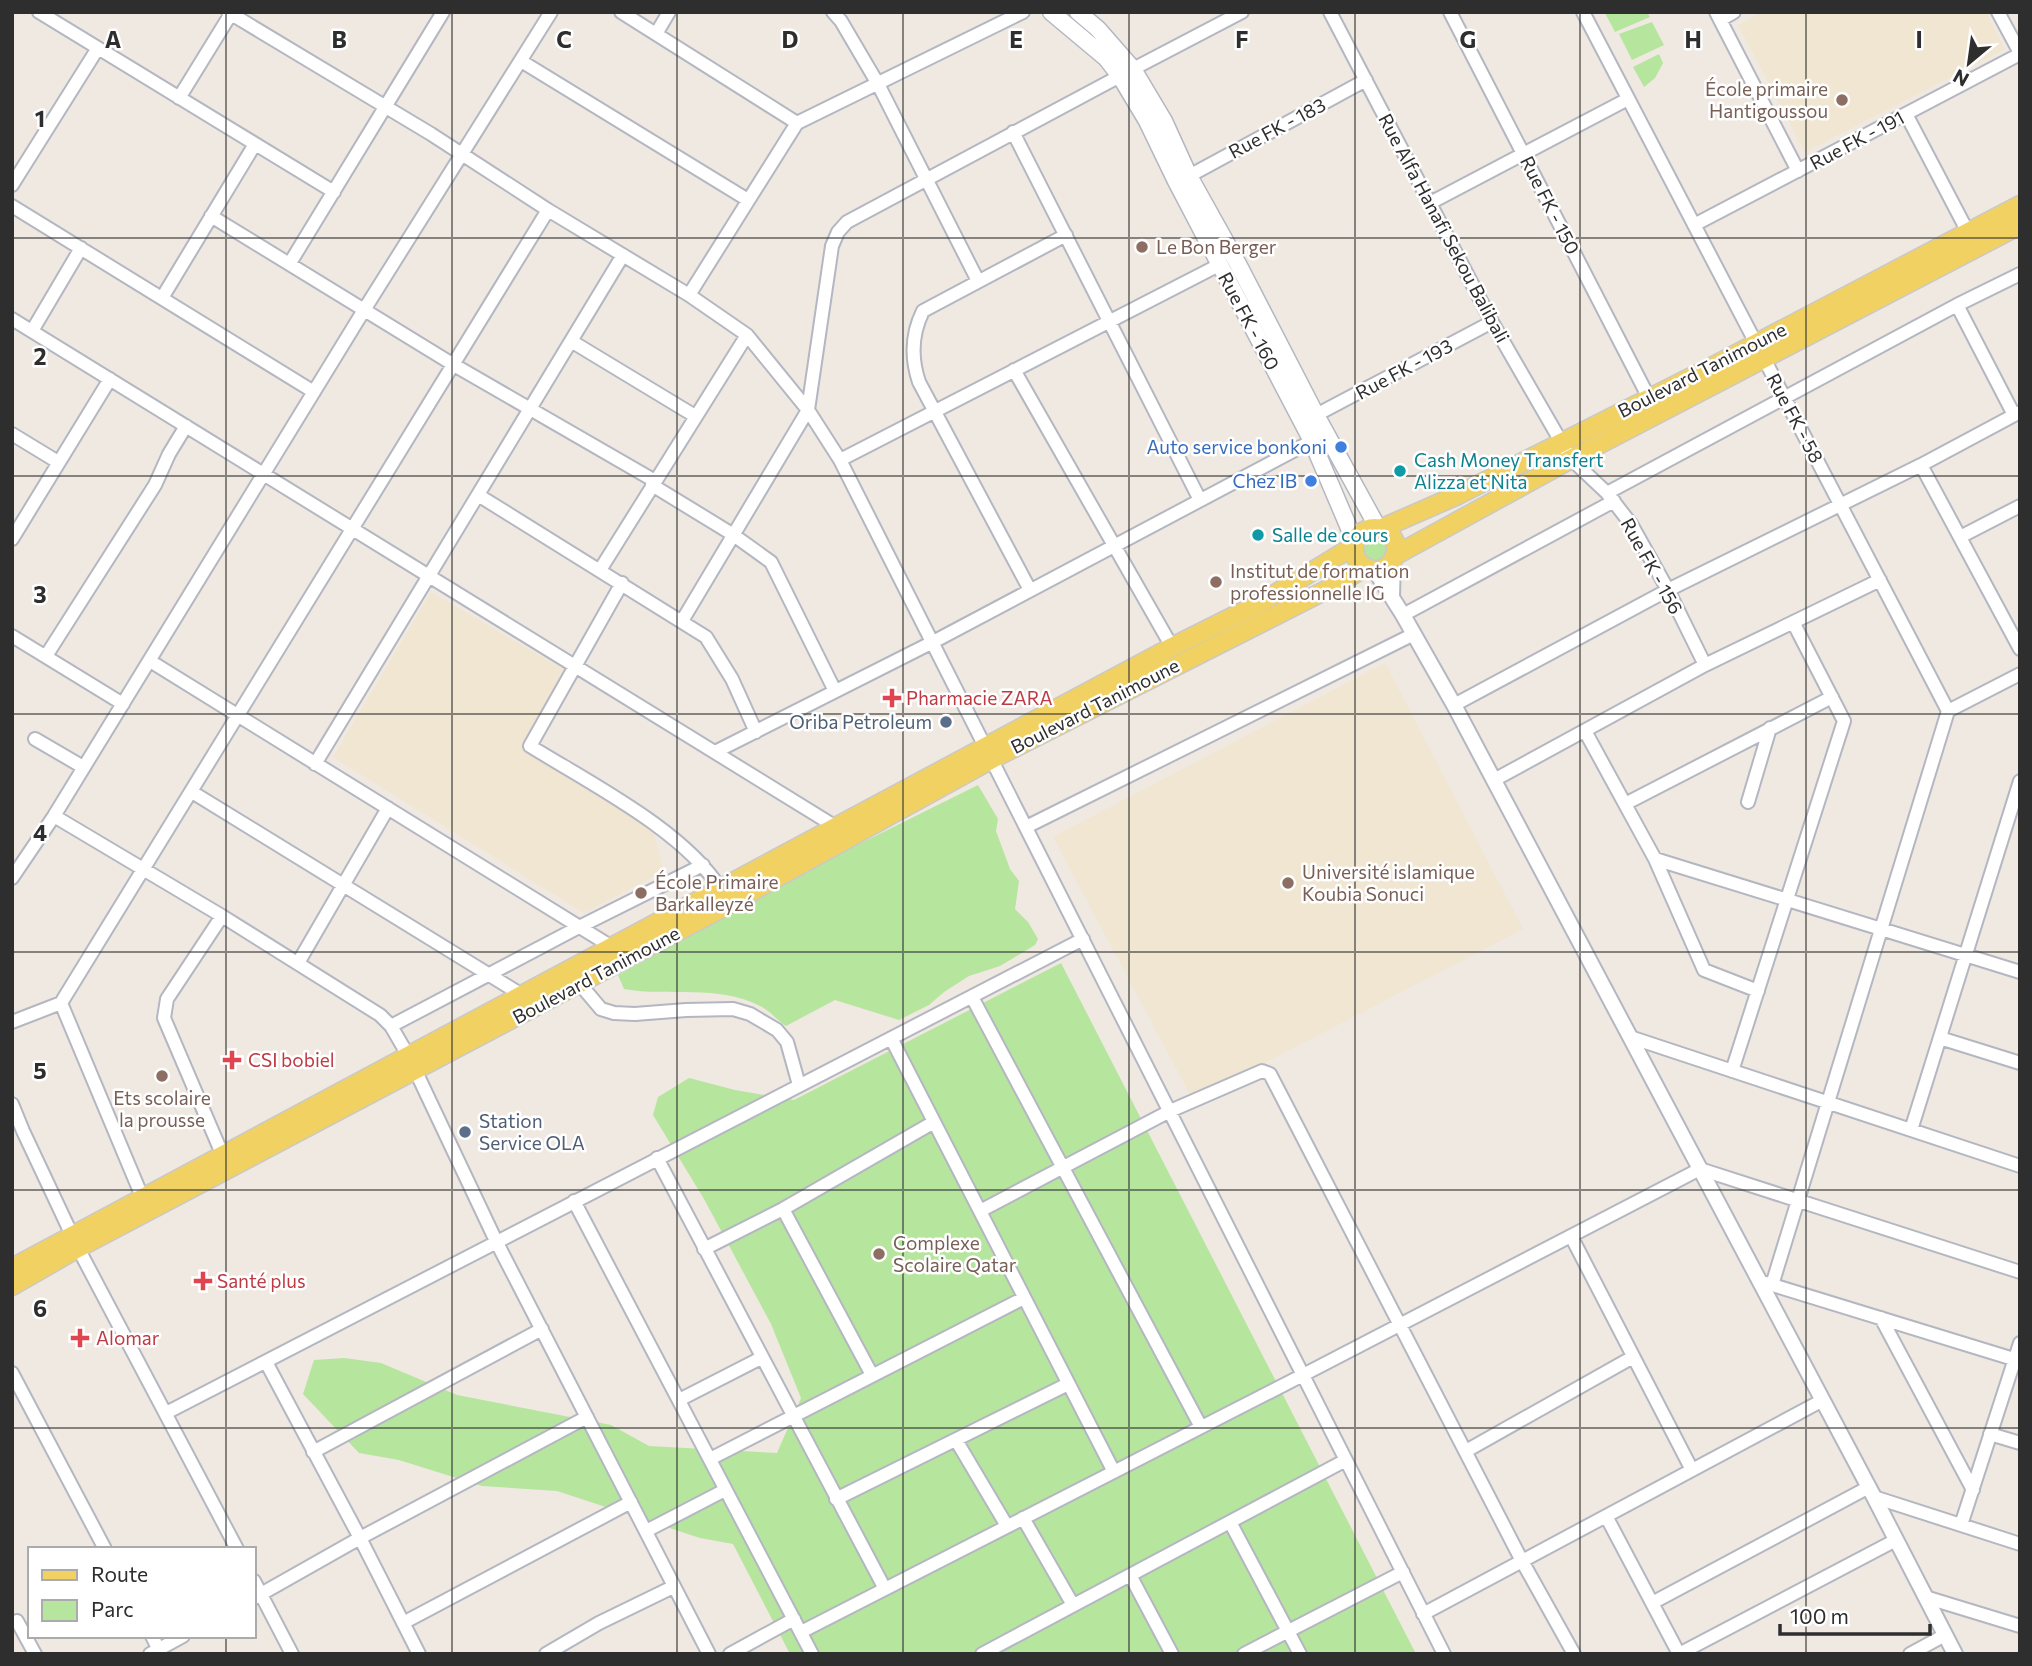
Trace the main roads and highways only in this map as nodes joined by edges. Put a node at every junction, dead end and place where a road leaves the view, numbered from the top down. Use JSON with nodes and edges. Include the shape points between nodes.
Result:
{"nodes":[{"id":1,"x":1051,"y":12,"type":"edge"},
{"id":2,"x":1078,"y":12,"type":"edge"},
{"id":3,"x":1111,"y":54,"type":"junction"},
{"id":4,"x":1126,"y":72,"type":"junction"},
{"id":5,"x":2020,"y":205,"type":"edge"},
{"id":6,"x":2020,"y":225,"type":"edge"},
{"id":7,"x":1760,"y":351,"type":"junction"},
{"id":8,"x":1379,"y":528,"type":"junction"},
{"id":9,"x":1354,"y":544,"type":"junction"},
{"id":10,"x":1394,"y":557,"type":"junction"},
{"id":11,"x":1370,"y":568,"type":"junction"},
{"id":12,"x":989,"y":753,"type":"junction"},
{"id":13,"x":412,"y":1064,"type":"junction"},
{"id":14,"x":75,"y":1242,"type":"junction"},
{"id":15,"x":12,"y":1268,"type":"edge"},
{"id":16,"x":12,"y":1286,"type":"edge"}],
"edges":[{"from":1,"to":3,"type":"main road","name":"Rue FK - 160"},
{"from":2,"to":3,"type":"main road","name":"Rue FK - 160","via":[[1098,29]]},
{"from":3,"to":4,"type":"main road","name":"Rue FK - 160"},
{"from":4,"to":8,"type":"main road","name":"Rue FK - 160","via":[[1164,121],[1189,176]]},
{"from":4,"to":9,"type":"main road","name":"Rue FK - 160","via":[[1219,265],[1312,441]]},
{"from":5,"to":7,"type":"main road","name":"Boulevard Tanimoune"},
{"from":6,"to":7,"type":"main road","name":"Boulevard Tanimoune"},
{"from":7,"to":8,"type":"main road","name":"Boulevard Tanimoune","via":[[1649,398],[1458,495]]},
{"from":7,"to":10,"type":"main road","name":"Boulevard Tanimoune"},
{"from":8,"to":9,"type":"main road","via":[[1364,531]]},
{"from":8,"to":10,"type":"main road","via":[[1395,543]]},
{"from":9,"to":11,"type":"main road","via":[[1358,561]]},
{"from":9,"to":12,"type":"main road","name":"Boulevard Tanimoune","via":[[1260,603],[1172,647]]},
{"from":10,"to":11,"type":"main road","via":[[1385,566]]},
{"from":11,"to":12,"type":"main road","name":"Boulevard Tanimoune"},
{"from":12,"to":13,"type":"main road","name":"Boulevard Tanimoune","via":[[720,909]]},
{"from":12,"to":13,"type":"main road","name":"Boulevard Tanimoune","via":[[836,827],[522,995]]},
{"from":13,"to":14,"type":"main road","name":"Boulevard Tanimoune"},
{"from":13,"to":14,"type":"main road","name":"Boulevard Tanimoune","via":[[223,1156]]},
{"from":14,"to":15,"type":"main road","name":"Boulevard Tanimoune"},
{"from":14,"to":16,"type":"main road","name":"Boulevard Tanimoune"}]}
